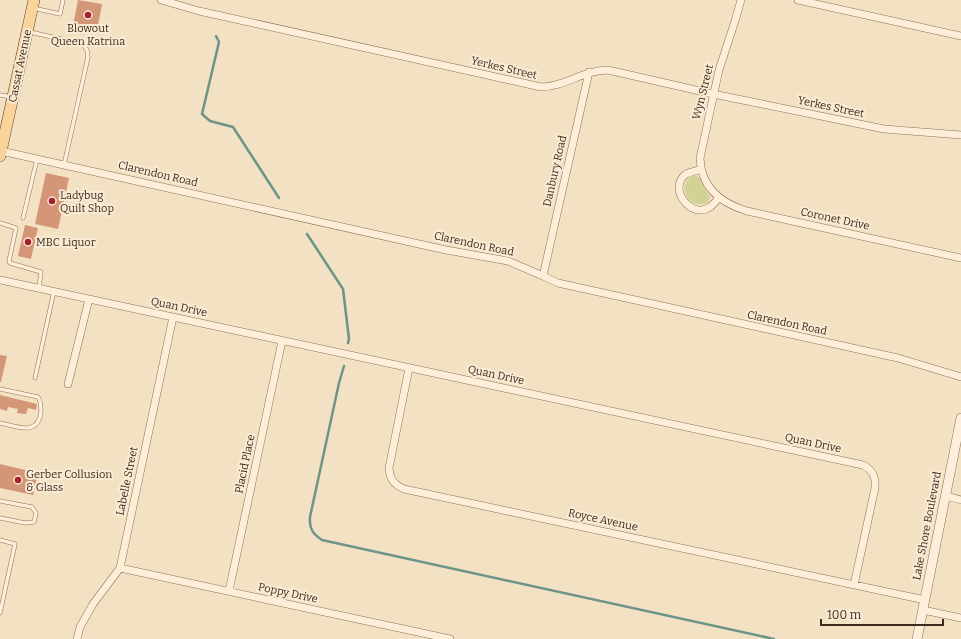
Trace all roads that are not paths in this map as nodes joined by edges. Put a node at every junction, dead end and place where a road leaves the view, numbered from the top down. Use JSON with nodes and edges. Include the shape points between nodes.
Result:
{"nodes":[{"id":1,"x":64,"y":0,"type":"edge"},
{"id":2,"x":161,"y":0,"type":"edge"},
{"id":3,"x":741,"y":0,"type":"edge"},
{"id":4,"x":798,"y":0,"type":"edge"},
{"id":5,"x":33,"y":4,"type":"edge"},
{"id":6,"x":27,"y":32,"type":"junction"},
{"id":7,"x":961,"y":36,"type":"edge"},
{"id":8,"x":589,"y":72,"type":"junction"},
{"id":9,"x":713,"y":94,"type":"junction"},
{"id":10,"x":0,"y":95,"type":"edge"},
{"id":11,"x":13,"y":98,"type":"junction"},
{"id":12,"x":3,"y":125,"type":"edge"},
{"id":13,"x":961,"y":135,"type":"edge"},
{"id":14,"x":1,"y":154,"type":"edge"},
{"id":15,"x":37,"y":159,"type":"junction"},
{"id":16,"x":64,"y":165,"type":"junction"},
{"id":17,"x":701,"y":169,"type":"junction"},
{"id":18,"x":711,"y":188,"type":"joint"},
{"id":19,"x":719,"y":198,"type":"junction"},
{"id":20,"x":24,"y":218,"type":"dead end"},
{"id":21,"x":0,"y":223,"type":"edge"},
{"id":22,"x":961,"y":258,"type":"edge"},
{"id":23,"x":543,"y":276,"type":"junction"},
{"id":24,"x":0,"y":280,"type":"edge"},
{"id":25,"x":39,"y":288,"type":"junction"},
{"id":26,"x":54,"y":292,"type":"junction"},
{"id":27,"x":89,"y":299,"type":"junction"},
{"id":28,"x":173,"y":317,"type":"junction"},
{"id":29,"x":282,"y":341,"type":"junction"},
{"id":30,"x":409,"y":368,"type":"junction"},
{"id":31,"x":35,"y":378,"type":"dead end"},
{"id":32,"x":961,"y":378,"type":"edge"},
{"id":33,"x":68,"y":384,"type":"dead end"},
{"id":34,"x":0,"y":390,"type":"edge"},
{"id":35,"x":36,"y":407,"type":"dead end"},
{"id":36,"x":41,"y":408,"type":"junction"},
{"id":37,"x":961,"y":418,"type":"edge"},
{"id":38,"x":0,"y":423,"type":"edge"},
{"id":39,"x":946,"y":496,"type":"junction"},
{"id":40,"x":961,"y":500,"type":"edge"},
{"id":41,"x":0,"y":501,"type":"edge"},
{"id":42,"x":0,"y":518,"type":"edge"},
{"id":43,"x":0,"y":540,"type":"edge"},
{"id":44,"x":120,"y":568,"type":"junction"},
{"id":45,"x":854,"y":585,"type":"junction"},
{"id":46,"x":229,"y":591,"type":"junction"},
{"id":47,"x":925,"y":600,"type":"junction"},
{"id":48,"x":923,"y":610,"type":"junction"},
{"id":49,"x":0,"y":613,"type":"edge"},
{"id":50,"x":961,"y":618,"type":"edge"},
{"id":51,"x":77,"y":639,"type":"edge"},
{"id":52,"x":450,"y":639,"type":"edge"},
{"id":53,"x":918,"y":639,"type":"edge"}],
"edges":[{"from":1,"to":5,"type":"lane","via":[[60,14]]},
{"from":2,"to":8,"type":"street","name":"Yerkes Street","via":[[199,11],[540,87],[551,87]]},
{"from":3,"to":9,"type":"street","name":"Wyn Street"},
{"from":4,"to":7,"type":"street"},
{"from":5,"to":6,"type":"main road","name":"Cassat Avenue"},
{"from":6,"to":11,"type":"main road","name":"Cassat Avenue"},
{"from":6,"to":16,"type":"lane","via":[[83,44],[87,50],[87,62]]},
{"from":8,"to":9,"type":"street","name":"Yerkes Street","via":[[608,70]]},
{"from":8,"to":23,"type":"street","name":"Danbury Road"},
{"from":9,"to":13,"type":"street","name":"Yerkes Street","via":[[884,129]]},
{"from":9,"to":17,"type":"street","name":"Wyn Street","via":[[702,144]]},
{"from":10,"to":11,"type":"lane"},
{"from":11,"to":12,"type":"main road","name":"Cassat Avenue"},
{"from":12,"to":14,"type":"main road","name":"Cassat Avenue"},
{"from":14,"to":15,"type":"street","name":"Clarendon Road"},
{"from":15,"to":16,"type":"street","name":"Clarendon Road"},
{"from":15,"to":20,"type":"lane"},
{"from":16,"to":23,"type":"street","name":"Clarendon Road","via":[[508,262]]},
{"from":17,"to":18,"type":"street","name":"Wyn Street"},
{"from":17,"to":19,"type":"street","via":[[686,174],[681,180],[679,190],[683,201],[690,207],[700,210],[709,208]]},
{"from":18,"to":19,"type":"street","name":"Coronet Drive"},
{"from":19,"to":22,"type":"street","name":"Coronet Drive","via":[[747,211]]},
{"from":21,"to":25,"type":"lane","via":[[16,228],[10,263],[41,272]]},
{"from":23,"to":32,"type":"street","name":"Clarendon Road","via":[[558,283],[898,358]]},
{"from":24,"to":25,"type":"street","name":"Quan Drive"},
{"from":25,"to":26,"type":"street","name":"Quan Drive"},
{"from":26,"to":27,"type":"street","name":"Quan Drive"},
{"from":26,"to":31,"type":"lane"},
{"from":27,"to":28,"type":"street","name":"Quan Drive"},
{"from":27,"to":33,"type":"street"},
{"from":28,"to":29,"type":"street","name":"Quan Drive"},
{"from":28,"to":44,"type":"street","name":"Labelle Street"},
{"from":29,"to":30,"type":"street","name":"Quan Drive"},
{"from":29,"to":46,"type":"street","name":"Placid Place"},
{"from":30,"to":45,"type":"street","name":"Royce Avenue","via":[[388,468],[389,476],[397,486]]},
{"from":30,"to":45,"type":"street","name":"Quan Drive","via":[[863,465],[869,468],[876,480]]},
{"from":34,"to":36,"type":"lane","via":[[38,397]]},
{"from":35,"to":36,"type":"lane"},
{"from":36,"to":38,"type":"lane","via":[[37,424],[31,428]]},
{"from":37,"to":39,"type":"street","name":"Lake Shore Boulevard"},
{"from":39,"to":40,"type":"street"},
{"from":39,"to":47,"type":"street","name":"Lake Shore Boulevard"},
{"from":41,"to":42,"type":"lane","via":[[32,507],[36,513],[34,522],[25,523]]},
{"from":43,"to":49,"type":"lane","via":[[15,544]]},
{"from":44,"to":46,"type":"street","name":"Poppy Drive"},
{"from":44,"to":51,"type":"street","name":"Labelle Street","via":[[92,604]]},
{"from":45,"to":47,"type":"street","name":"Royce Avenue"},
{"from":46,"to":52,"type":"street","name":"Poppy Drive"},
{"from":47,"to":48,"type":"street","name":"Lake Shore Boulevard"},
{"from":48,"to":50,"type":"street"},
{"from":48,"to":53,"type":"street","name":"Lake Shore Boulevard"}]}
